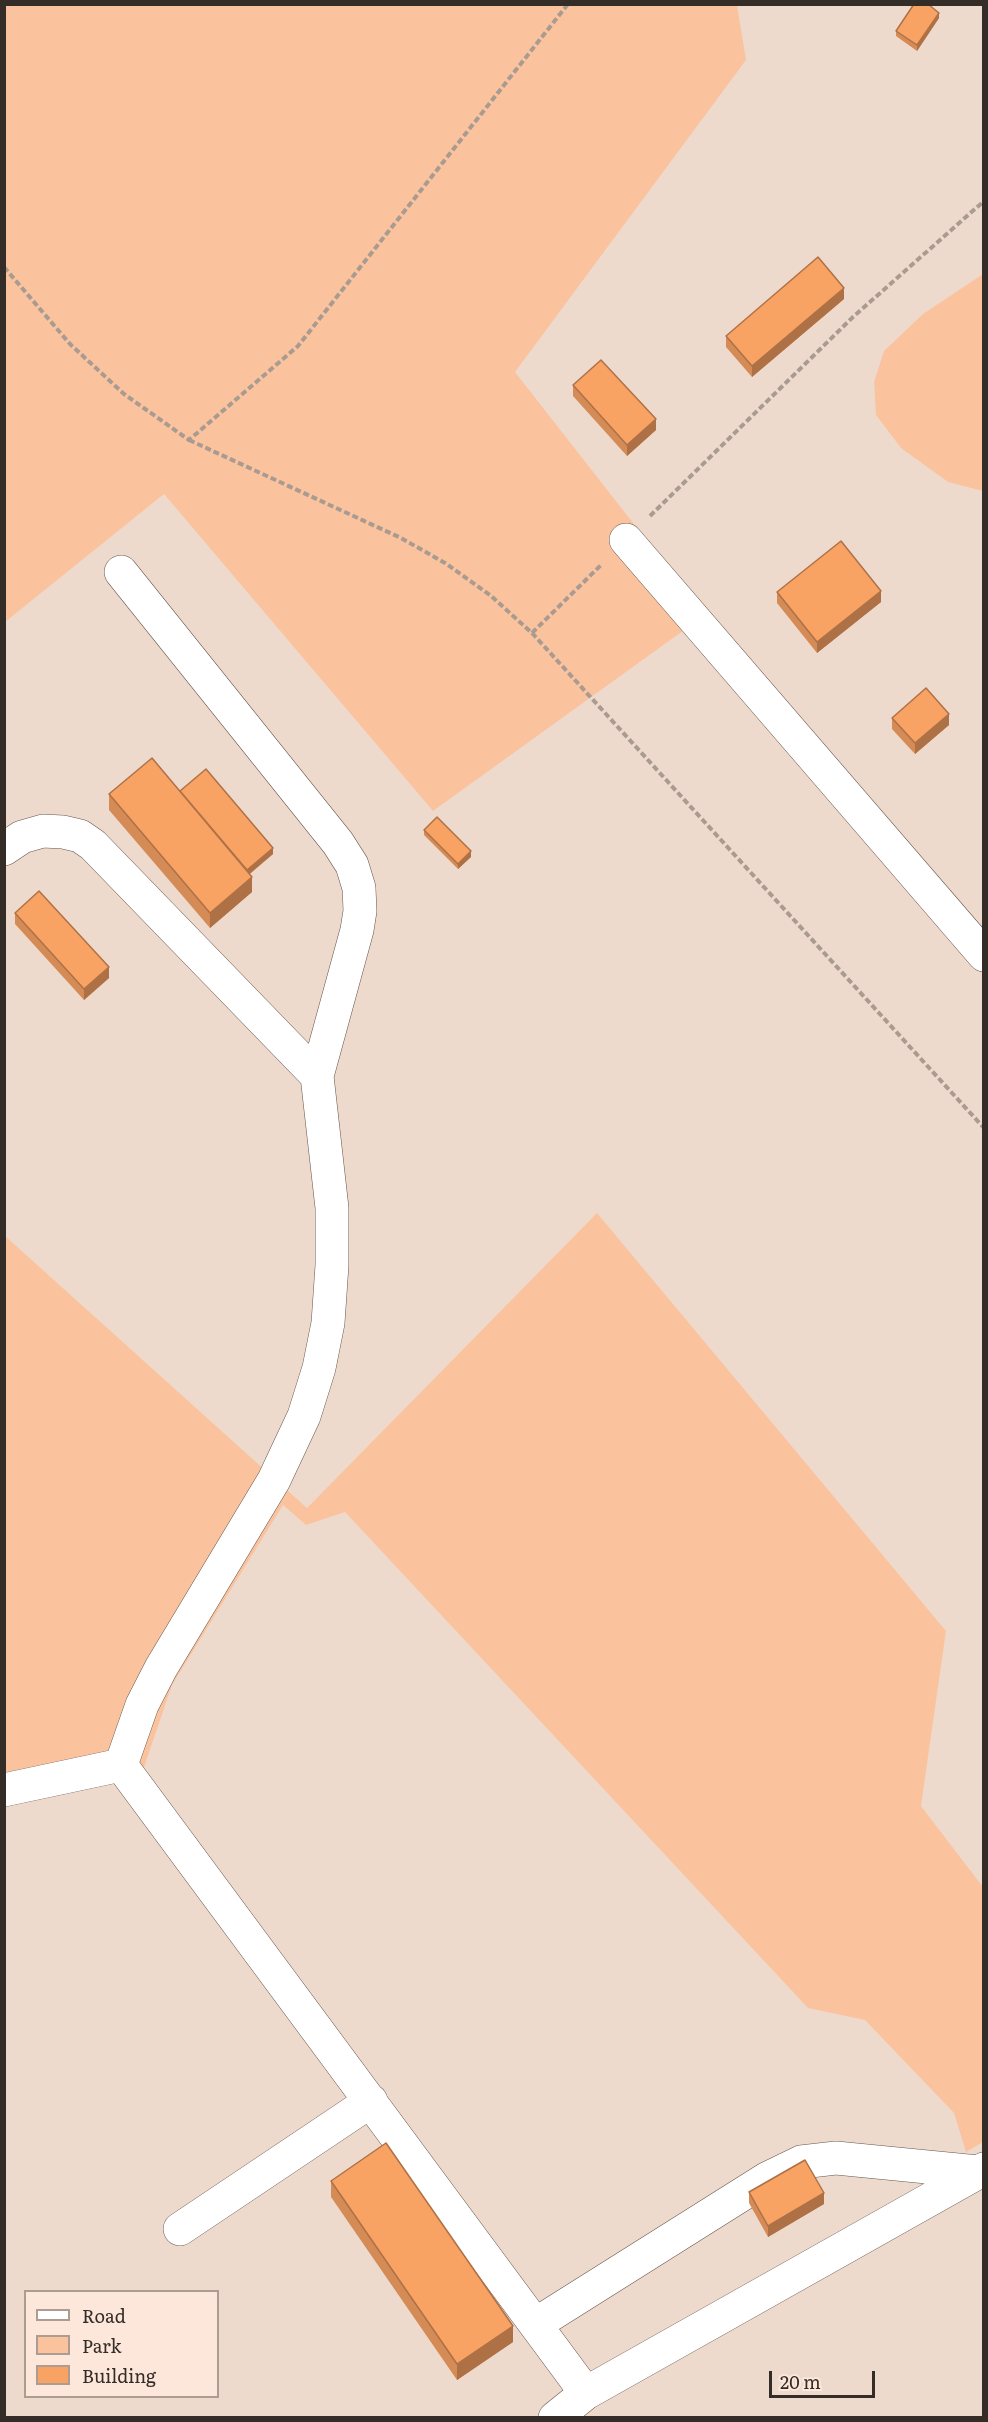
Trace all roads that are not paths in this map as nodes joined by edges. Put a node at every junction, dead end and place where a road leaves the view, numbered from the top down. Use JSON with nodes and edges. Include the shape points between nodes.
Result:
{"nodes":[{"id":1,"x":626,"y":540,"type":"road end"},
{"id":2,"x":121,"y":572,"type":"dead end"},
{"id":3,"x":4,"y":849,"type":"edge"},
{"id":4,"x":984,"y":955,"type":"edge"},
{"id":5,"x":317,"y":1076,"type":"junction"},
{"id":6,"x":121,"y":1765,"type":"junction"},
{"id":7,"x":4,"y":1790,"type":"edge"},
{"id":8,"x":371,"y":2102,"type":"junction"},
{"id":9,"x":981,"y":2171,"type":"edge"},
{"id":10,"x":180,"y":2229,"type":"dead end"},
{"id":11,"x":536,"y":2324,"type":"junction"},
{"id":12,"x":586,"y":2393,"type":"junction"},
{"id":13,"x":555,"y":2418,"type":"edge"}],
"edges":[{"from":1,"to":4,"type":"street"},
{"from":2,"to":5,"type":"street","via":[[352,865],[359,888],[357,930]]},
{"from":3,"to":5,"type":"street","via":[[22,837],[43,831],[80,836],[93,845]]},
{"from":5,"to":6,"type":"street","via":[[332,1208],[328,1323],[319,1368],[304,1416],[274,1480],[160,1668]]},
{"from":6,"to":7,"type":"street"},
{"from":6,"to":8,"type":"street"},
{"from":8,"to":10,"type":"street"},
{"from":8,"to":11,"type":"street"},
{"from":9,"to":11,"type":"street","via":[[836,2158],[801,2162],[768,2178]]},
{"from":9,"to":12,"type":"street"},
{"from":11,"to":12,"type":"street"},
{"from":12,"to":13,"type":"street"}]}
